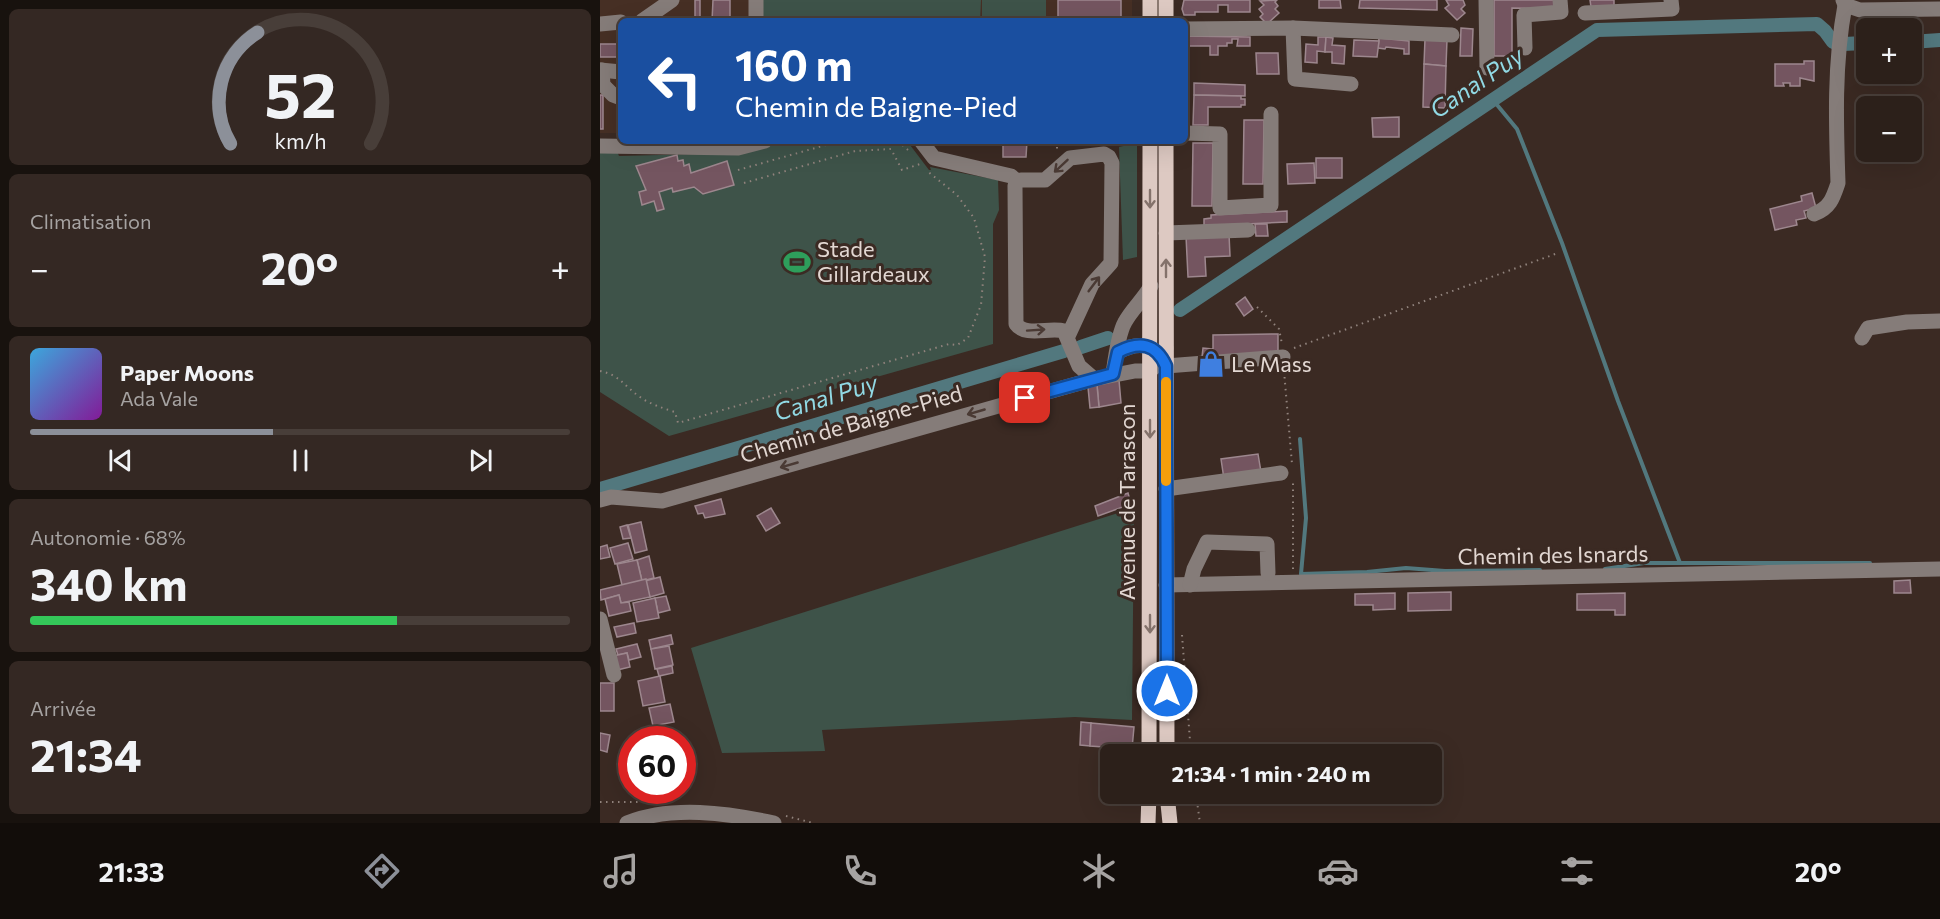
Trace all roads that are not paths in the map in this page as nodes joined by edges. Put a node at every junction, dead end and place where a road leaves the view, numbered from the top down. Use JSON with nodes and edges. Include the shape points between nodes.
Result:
{"nodes":[{"id":1,"x":672,"y":0,"type":"edge"},
{"id":2,"x":756,"y":0,"type":"edge"},
{"id":3,"x":1150,"y":0,"type":"edge"},
{"id":4,"x":1166,"y":0,"type":"edge"},
{"id":5,"x":1486,"y":0,"type":"edge"},
{"id":6,"x":1560,"y":0,"type":"edge"},
{"id":7,"x":1671,"y":0,"type":"edge"},
{"id":8,"x":1844,"y":3,"type":"edge"},
{"id":9,"x":1940,"y":9,"type":"edge"},
{"id":10,"x":1585,"y":13,"type":"dead end"},
{"id":11,"x":646,"y":18,"type":"edge"},
{"id":12,"x":756,"y":18,"type":"edge"},
{"id":13,"x":1150,"y":18,"type":"edge"},
{"id":14,"x":1166,"y":18,"type":"edge"},
{"id":15,"x":618,"y":22,"type":"edge"},
{"id":16,"x":600,"y":24,"type":"edge"},
{"id":17,"x":1293,"y":28,"type":"junction"},
{"id":18,"x":1188,"y":29,"type":"edge"},
{"id":19,"x":1452,"y":35,"type":"dead end"},
{"id":20,"x":1525,"y":48,"type":"dead end"},
{"id":21,"x":1487,"y":68,"type":"dead end"},
{"id":22,"x":601,"y":70,"type":"edge"},
{"id":23,"x":618,"y":72,"type":"edge"},
{"id":24,"x":1351,"y":84,"type":"dead end"},
{"id":25,"x":618,"y":97,"type":"edge"},
{"id":26,"x":1271,"y":114,"type":"dead end"},
{"id":27,"x":1188,"y":133,"type":"edge"},
{"id":28,"x":753,"y":144,"type":"edge"},
{"id":29,"x":922,"y":144,"type":"edge"},
{"id":30,"x":1150,"y":144,"type":"edge"},
{"id":31,"x":1166,"y":144,"type":"edge"},
{"id":32,"x":600,"y":146,"type":"edge"},
{"id":33,"x":1017,"y":182,"type":"junction"},
{"id":34,"x":1814,"y":214,"type":"dead end"},
{"id":35,"x":1248,"y":230,"type":"dead end"},
{"id":36,"x":1166,"y":232,"type":"junction"},
{"id":37,"x":1150,"y":286,"type":"junction"},
{"id":38,"x":1940,"y":321,"type":"edge"},
{"id":39,"x":1068,"y":336,"type":"junction"},
{"id":40,"x":1862,"y":338,"type":"dead end"},
{"id":41,"x":1118,"y":352,"type":"junction"},
{"id":42,"x":1283,"y":354,"type":"road end"},
{"id":43,"x":1161,"y":355,"type":"junction"},
{"id":44,"x":1150,"y":371,"type":"junction"},
{"id":45,"x":1113,"y":374,"type":"junction"},
{"id":46,"x":1094,"y":379,"type":"junction"},
{"id":47,"x":1289,"y":470,"type":"road end"},
{"id":48,"x":1166,"y":489,"type":"junction"},
{"id":49,"x":600,"y":500,"type":"edge"},
{"id":50,"x":1940,"y":569,"type":"edge"},
{"id":51,"x":1268,"y":573,"type":"dead end"},
{"id":52,"x":1166,"y":585,"type":"junction"},
{"id":53,"x":1190,"y":585,"type":"junction"},
{"id":54,"x":600,"y":619,"type":"edge"},
{"id":55,"x":614,"y":675,"type":"dead end"},
{"id":56,"x":1149,"y":744,"type":"edge"},
{"id":57,"x":1167,"y":744,"type":"edge"},
{"id":58,"x":1149,"y":804,"type":"edge"},
{"id":59,"x":1168,"y":804,"type":"edge"},
{"id":60,"x":627,"y":823,"type":"edge"},
{"id":61,"x":774,"y":823,"type":"edge"},
{"id":62,"x":1148,"y":823,"type":"edge"},
{"id":63,"x":1170,"y":823,"type":"edge"}],
"edges":[{"from":1,"to":11,"type":"street"},
{"from":2,"to":12,"type":"street"},
{"from":3,"to":13,"type":"main road"},
{"from":4,"to":14,"type":"main road"},
{"from":5,"to":21,"type":"street"},
{"from":6,"to":20,"type":"street","via":[[1561,12],[1524,15]]},
{"from":7,"to":10,"type":"street","via":[[1672,9]]},
{"from":8,"to":9,"type":"street","via":[[1860,10]]},
{"from":8,"to":34,"type":"street","via":[[1836,76],[1838,183],[1825,210]]},
{"from":15,"to":16,"type":"street"},
{"from":17,"to":18,"type":"street"},
{"from":17,"to":19,"type":"street"},
{"from":17,"to":24,"type":"street","via":[[1295,78]]},
{"from":22,"to":23,"type":"street"},
{"from":22,"to":25,"type":"street","via":[[603,85]]},
{"from":26,"to":27,"type":"street","via":[[1271,206],[1220,208],[1220,134]]},
{"from":28,"to":32,"type":"street","via":[[738,148]]},
{"from":29,"to":33,"type":"street","via":[[927,161],[1011,176]]},
{"from":30,"to":37,"type":"main road","name":"Avenue de Tarascon","one_way":true},
{"from":31,"to":36,"type":"main road","name":"Avenue de Tarascon"},
{"from":33,"to":39,"type":"street","one_way":true,"via":[[1016,324],[1024,331],[1059,330]]},
{"from":39,"to":33,"type":"street","one_way":true,"via":[[1092,284],[1111,263],[1112,163],[1104,154],[1079,156],[1070,158],[1045,180]]},
{"from":35,"to":36,"type":"street"},
{"from":43,"to":36,"type":"main road","name":"Avenue de Tarascon","one_way":true},
{"from":37,"to":41,"type":"street","via":[[1121,328]]},
{"from":37,"to":43,"type":"main road","name":"Avenue de Tarascon"},
{"from":38,"to":40,"type":"street","via":[[1868,328]]},
{"from":39,"to":46,"type":"street","via":[[1079,366]]},
{"from":41,"to":43,"type":"street","via":[[1133,345]]},
{"from":41,"to":45,"type":"street"},
{"from":42,"to":43,"type":"street"},
{"from":43,"to":44,"type":"main road","name":"Avenue de Tarascon"},
{"from":43,"to":48,"type":"main road","name":"Avenue de Tarascon"},
{"from":44,"to":45,"type":"street","name":"Chemin de Baigne-Pied"},
{"from":44,"to":56,"type":"main road","name":"Avenue de Tarascon","one_way":true},
{"from":45,"to":46,"type":"street","name":"Chemin de Baigne-Pied"},
{"from":46,"to":49,"type":"street","name":"Chemin de Baigne-Pied","one_way":true,"via":[[662,501],[611,497]]},
{"from":47,"to":48,"type":"street"},
{"from":48,"to":52,"type":"main road","name":"Avenue de Tarascon"},
{"from":50,"to":53,"type":"street","name":"Chemin des Isnards"},
{"from":51,"to":53,"type":"street","via":[[1267,544],[1207,542]]},
{"from":52,"to":53,"type":"street","name":"Chemin des Isnards"},
{"from":52,"to":57,"type":"main road","name":"Avenue de Tarascon"},
{"from":54,"to":55,"type":"street"},
{"from":58,"to":62,"type":"main road"},
{"from":59,"to":63,"type":"main road"},
{"from":60,"to":61,"type":"street","via":[[656,815],[701,813]]}]}
